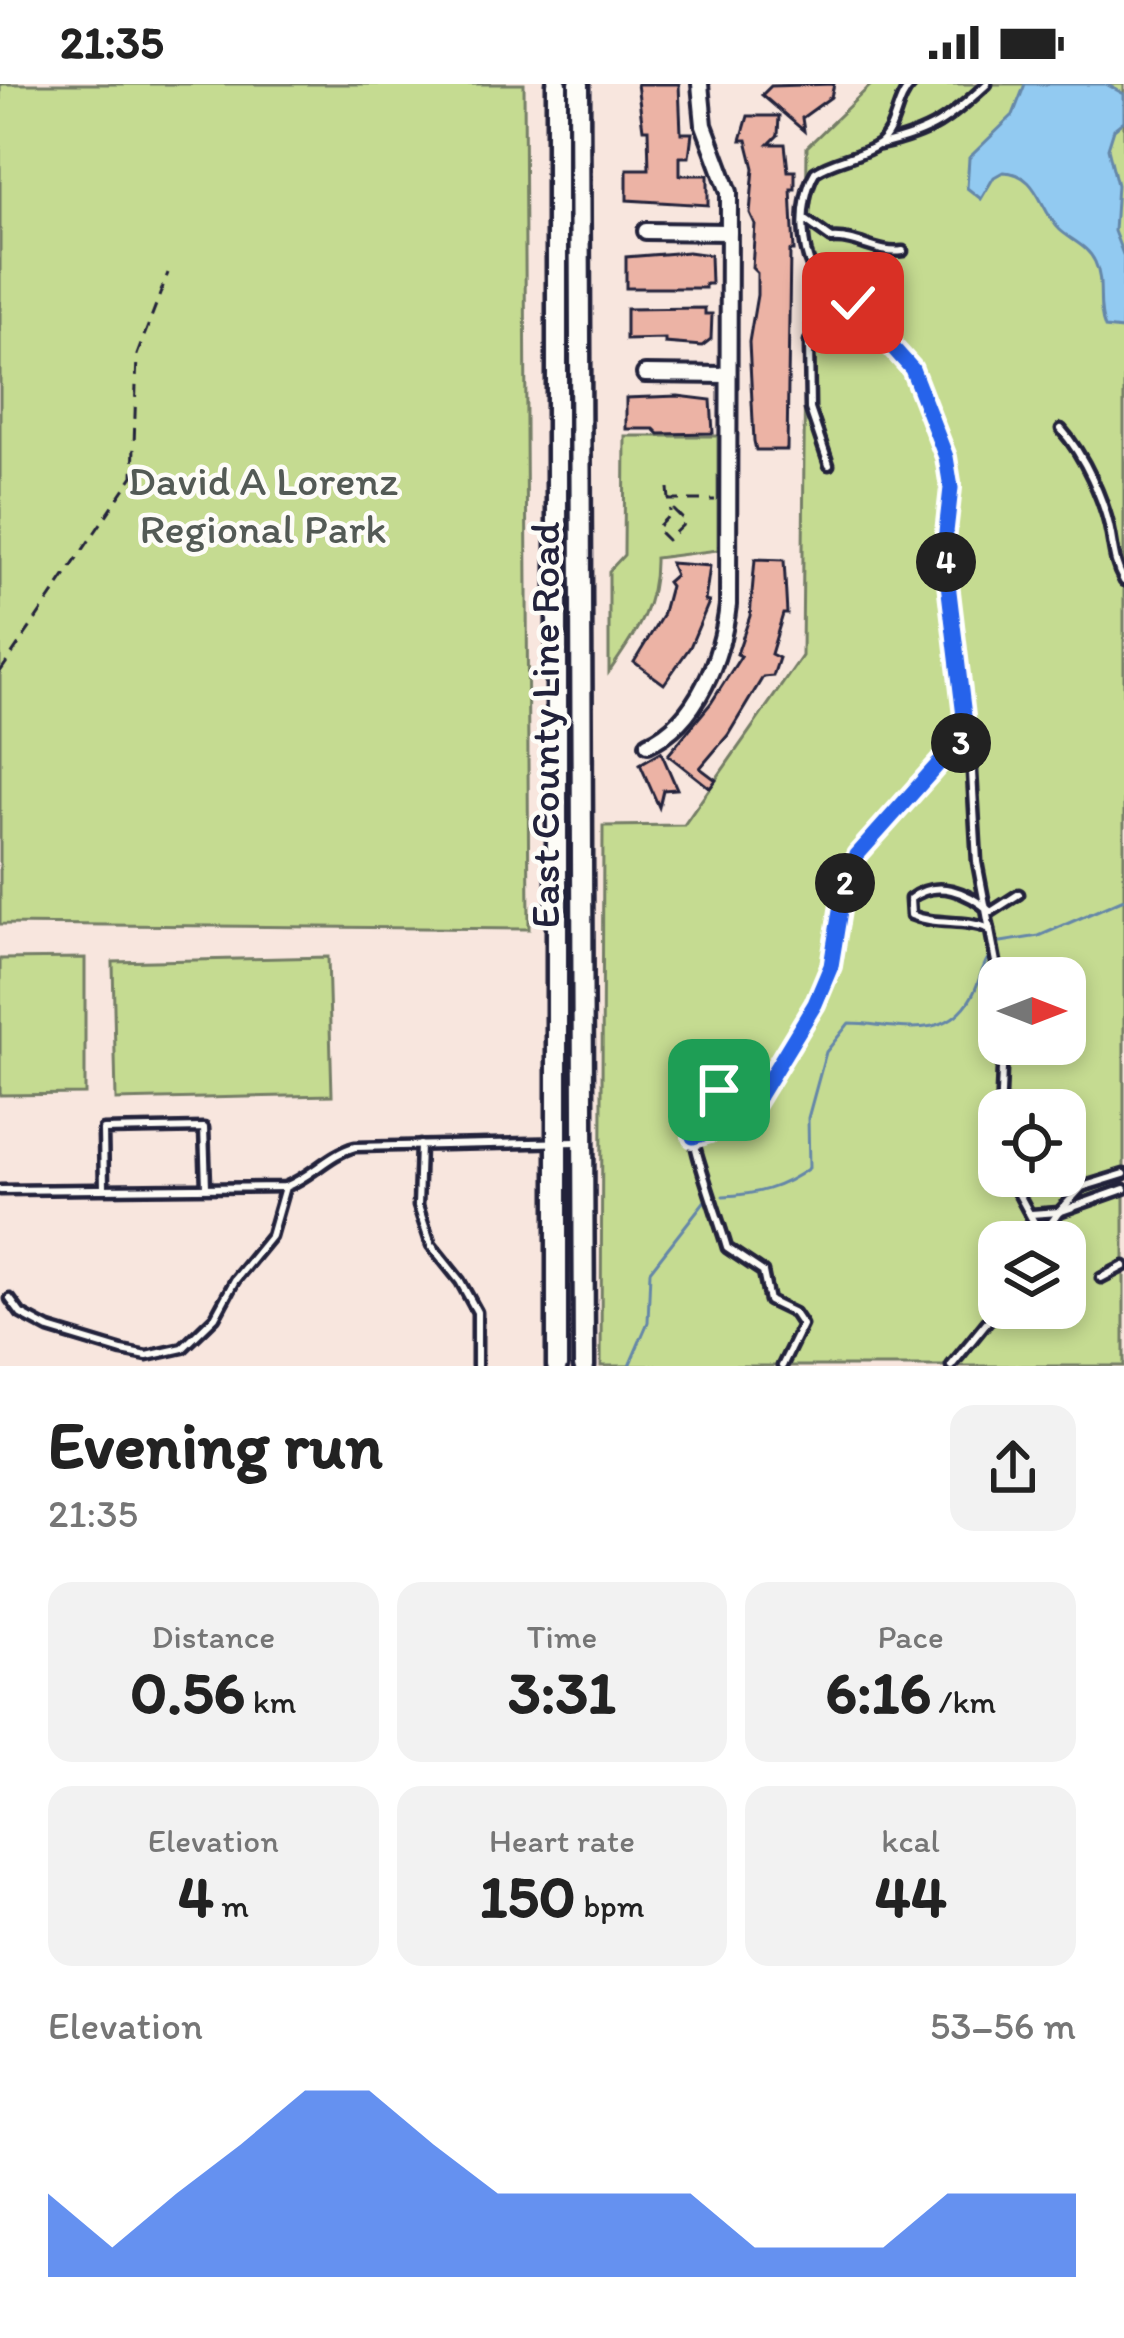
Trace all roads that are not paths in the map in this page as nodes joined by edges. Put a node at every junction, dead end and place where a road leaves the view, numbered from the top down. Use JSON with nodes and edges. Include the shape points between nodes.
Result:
{"nodes":[{"id":1,"x":557,"y":84,"type":"edge"},
{"id":2,"x":579,"y":84,"type":"edge"},
{"id":3,"x":700,"y":84,"type":"edge"},
{"id":4,"x":912,"y":84,"type":"edge"},
{"id":5,"x":987,"y":84,"type":"edge"},
{"id":6,"x":876,"y":146,"type":"junction"},
{"id":7,"x":805,"y":218,"type":"junction"},
{"id":8,"x":646,"y":231,"type":"dead end"},
{"id":9,"x":729,"y":232,"type":"junction"},
{"id":10,"x":903,"y":251,"type":"dead end"},
{"id":11,"x":876,"y":325,"type":"junction"},
{"id":12,"x":645,"y":374,"type":"dead end"},
{"id":13,"x":727,"y":375,"type":"junction"},
{"id":14,"x":1061,"y":429,"type":"dead end"},
{"id":15,"x":829,"y":465,"type":"dead end"},
{"id":16,"x":1124,"y":581,"type":"edge"},
{"id":17,"x":967,"y":724,"type":"junction"},
{"id":18,"x":648,"y":744,"type":"dead end"},
{"id":19,"x":956,"y":749,"type":"junction"},
{"id":20,"x":970,"y":749,"type":"junction"},
{"id":21,"x":1019,"y":895,"type":"dead end"},
{"id":22,"x":987,"y":910,"type":"junction"},
{"id":23,"x":991,"y":930,"type":"junction"},
{"id":24,"x":996,"y":957,"type":"edge"},
{"id":25,"x":711,"y":1059,"type":"dead end"},
{"id":26,"x":693,"y":1137,"type":"junction"},
{"id":27,"x":556,"y":1142,"type":"junction"},
{"id":28,"x":580,"y":1142,"type":"junction"},
{"id":29,"x":420,"y":1145,"type":"junction"},
{"id":30,"x":1124,"y":1174,"type":"edge"},
{"id":31,"x":206,"y":1187,"type":"junction"},
{"id":32,"x":285,"y":1187,"type":"junction"},
{"id":33,"x":104,"y":1189,"type":"junction"},
{"id":34,"x":1124,"y":1189,"type":"edge"},
{"id":35,"x":0,"y":1190,"type":"edge"},
{"id":36,"x":1021,"y":1197,"type":"edge"},
{"id":37,"x":1059,"y":1212,"type":"junction"},
{"id":38,"x":1031,"y":1214,"type":"junction"},
{"id":39,"x":1034,"y":1221,"type":"edge"},
{"id":40,"x":1052,"y":1221,"type":"edge"},
{"id":41,"x":1124,"y":1266,"type":"edge"},
{"id":42,"x":1101,"y":1278,"type":"dead end"},
{"id":43,"x":10,"y":1299,"type":"dead end"},
{"id":44,"x":981,"y":1329,"type":"edge"},
{"id":45,"x":477,"y":1366,"type":"edge"},
{"id":46,"x":557,"y":1366,"type":"edge"},
{"id":47,"x":584,"y":1366,"type":"edge"},
{"id":48,"x":782,"y":1366,"type":"edge"},
{"id":49,"x":951,"y":1366,"type":"edge"}],
"edges":[{"from":1,"to":27,"type":"main road","name":"East County Line Road"},
{"from":2,"to":28,"type":"main road","name":"East County Line Road"},
{"from":3,"to":9,"type":"street","via":[[704,125],[727,181]]},
{"from":4,"to":6,"type":"lane"},
{"from":5,"to":6,"type":"lane","via":[[924,135]]},
{"from":6,"to":7,"type":"lane","via":[[814,172]]},
{"from":7,"to":10,"type":"lane","via":[[823,236]]},
{"from":7,"to":11,"type":"lane","via":[[818,279]]},
{"from":8,"to":9,"type":"street"},
{"from":9,"to":13,"type":"street"},
{"from":11,"to":15,"type":"lane","via":[[834,327],[809,341],[810,409]]},
{"from":11,"to":17,"type":"lane","via":[[922,387],[946,457],[944,550]]},
{"from":12,"to":13,"type":"street"},
{"from":13,"to":18,"type":"street","via":[[728,605],[715,662],[690,707]]},
{"from":14,"to":16,"type":"lane","via":[[1100,502]]},
{"from":17,"to":19,"type":"lane"},
{"from":17,"to":20,"type":"lane"},
{"from":19,"to":20,"type":"lane"},
{"from":19,"to":26,"type":"lane","via":[[857,855],[824,988],[764,1093],[730,1126]]},
{"from":20,"to":22,"type":"lane"},
{"from":21,"to":22,"type":"lane"},
{"from":22,"to":23,"type":"lane"},
{"from":22,"to":23,"type":"lane","via":[[948,888],[915,893],[908,908],[921,920]]},
{"from":23,"to":24,"type":"lane"},
{"from":25,"to":26,"type":"lane","via":[[722,1082]]},
{"from":26,"to":48,"type":"lane","via":[[727,1248],[764,1271],[770,1301],[802,1325]]},
{"from":27,"to":28,"type":"lane"},
{"from":27,"to":29,"type":"lane"},
{"from":27,"to":46,"type":"main road","name":"East County Line Road"},
{"from":28,"to":47,"type":"main road","name":"East County Line Road"},
{"from":29,"to":32,"type":"lane","via":[[342,1150]]},
{"from":29,"to":45,"type":"lane","via":[[418,1206],[431,1245],[477,1312]]},
{"from":30,"to":37,"type":"lane","via":[[1093,1180]]},
{"from":31,"to":32,"type":"lane"},
{"from":31,"to":33,"type":"lane"},
{"from":31,"to":33,"type":"lane","via":[[204,1128],[103,1130]]},
{"from":32,"to":43,"type":"lane","via":[[271,1236],[215,1317],[183,1348],[147,1356],[122,1351],[49,1329]]},
{"from":33,"to":35,"type":"lane"},
{"from":34,"to":37,"type":"lane"},
{"from":36,"to":38,"type":"lane"},
{"from":37,"to":38,"type":"lane"},
{"from":37,"to":40,"type":"lane"},
{"from":38,"to":39,"type":"lane"},
{"from":41,"to":42,"type":"lane"},
{"from":44,"to":49,"type":"lane"}]}
